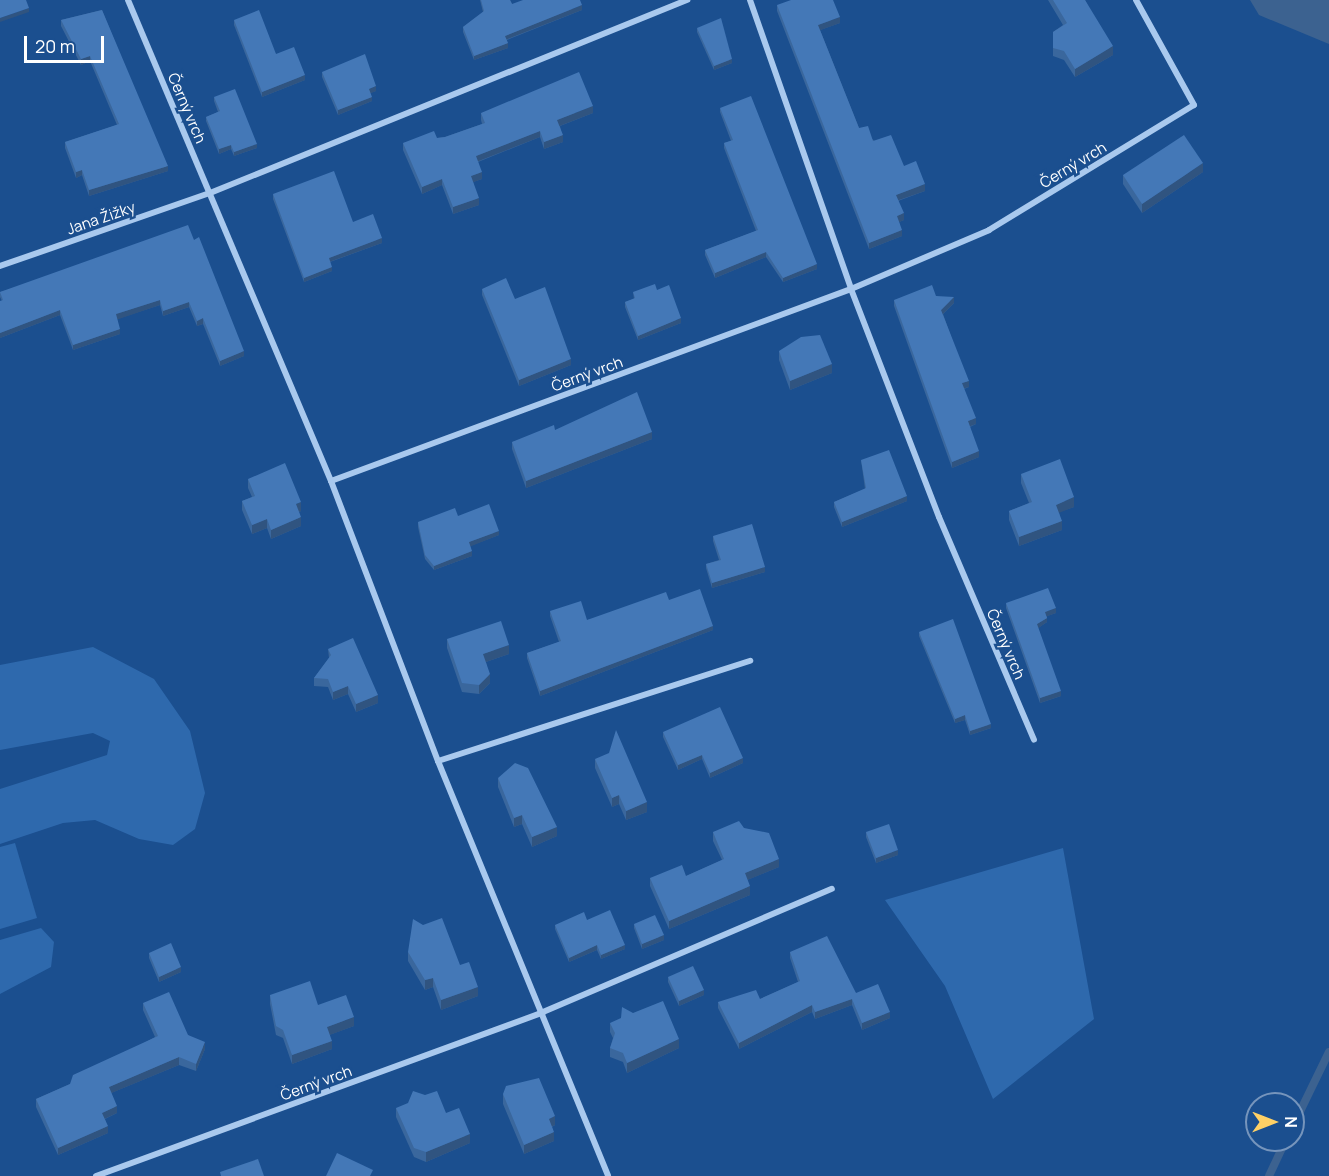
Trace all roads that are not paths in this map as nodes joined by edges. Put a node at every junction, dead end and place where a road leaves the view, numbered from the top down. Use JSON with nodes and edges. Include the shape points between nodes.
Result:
{"nodes":[{"id":1,"x":128,"y":0,"type":"edge"},
{"id":2,"x":687,"y":0,"type":"edge"},
{"id":3,"x":750,"y":0,"type":"edge"},
{"id":4,"x":1136,"y":0,"type":"edge"},
{"id":5,"x":210,"y":193,"type":"junction"},
{"id":6,"x":0,"y":266,"type":"edge"},
{"id":7,"x":851,"y":289,"type":"junction"},
{"id":8,"x":331,"y":481,"type":"junction"},
{"id":9,"x":750,"y":661,"type":"dead end"},
{"id":10,"x":1034,"y":740,"type":"dead end"},
{"id":11,"x":438,"y":761,"type":"junction"},
{"id":12,"x":832,"y":889,"type":"dead end"},
{"id":13,"x":543,"y":1012,"type":"junction"},
{"id":14,"x":96,"y":1176,"type":"edge"},
{"id":15,"x":608,"y":1176,"type":"edge"}],
"edges":[{"from":1,"to":5,"type":"street","name":"Černý vrch"},
{"from":2,"to":5,"type":"street"},
{"from":3,"to":7,"type":"street","name":"Černý vrch"},
{"from":4,"to":7,"type":"street","name":"Černý vrch","via":[[1194,105],[989,230]]},
{"from":5,"to":6,"type":"street","name":"Jana Žižky"},
{"from":5,"to":8,"type":"street","name":"Černý vrch"},
{"from":7,"to":8,"type":"street","name":"Černý vrch"},
{"from":7,"to":10,"type":"street","name":"Černý vrch","via":[[939,517]]},
{"from":8,"to":11,"type":"street","name":"Černý vrch"},
{"from":9,"to":11,"type":"street"},
{"from":11,"to":13,"type":"street","name":"Černý vrch"},
{"from":12,"to":13,"type":"street","name":"Černý vrch"},
{"from":13,"to":14,"type":"street","name":"Černý vrch"},
{"from":13,"to":15,"type":"street","name":"Černý vrch"}]}
